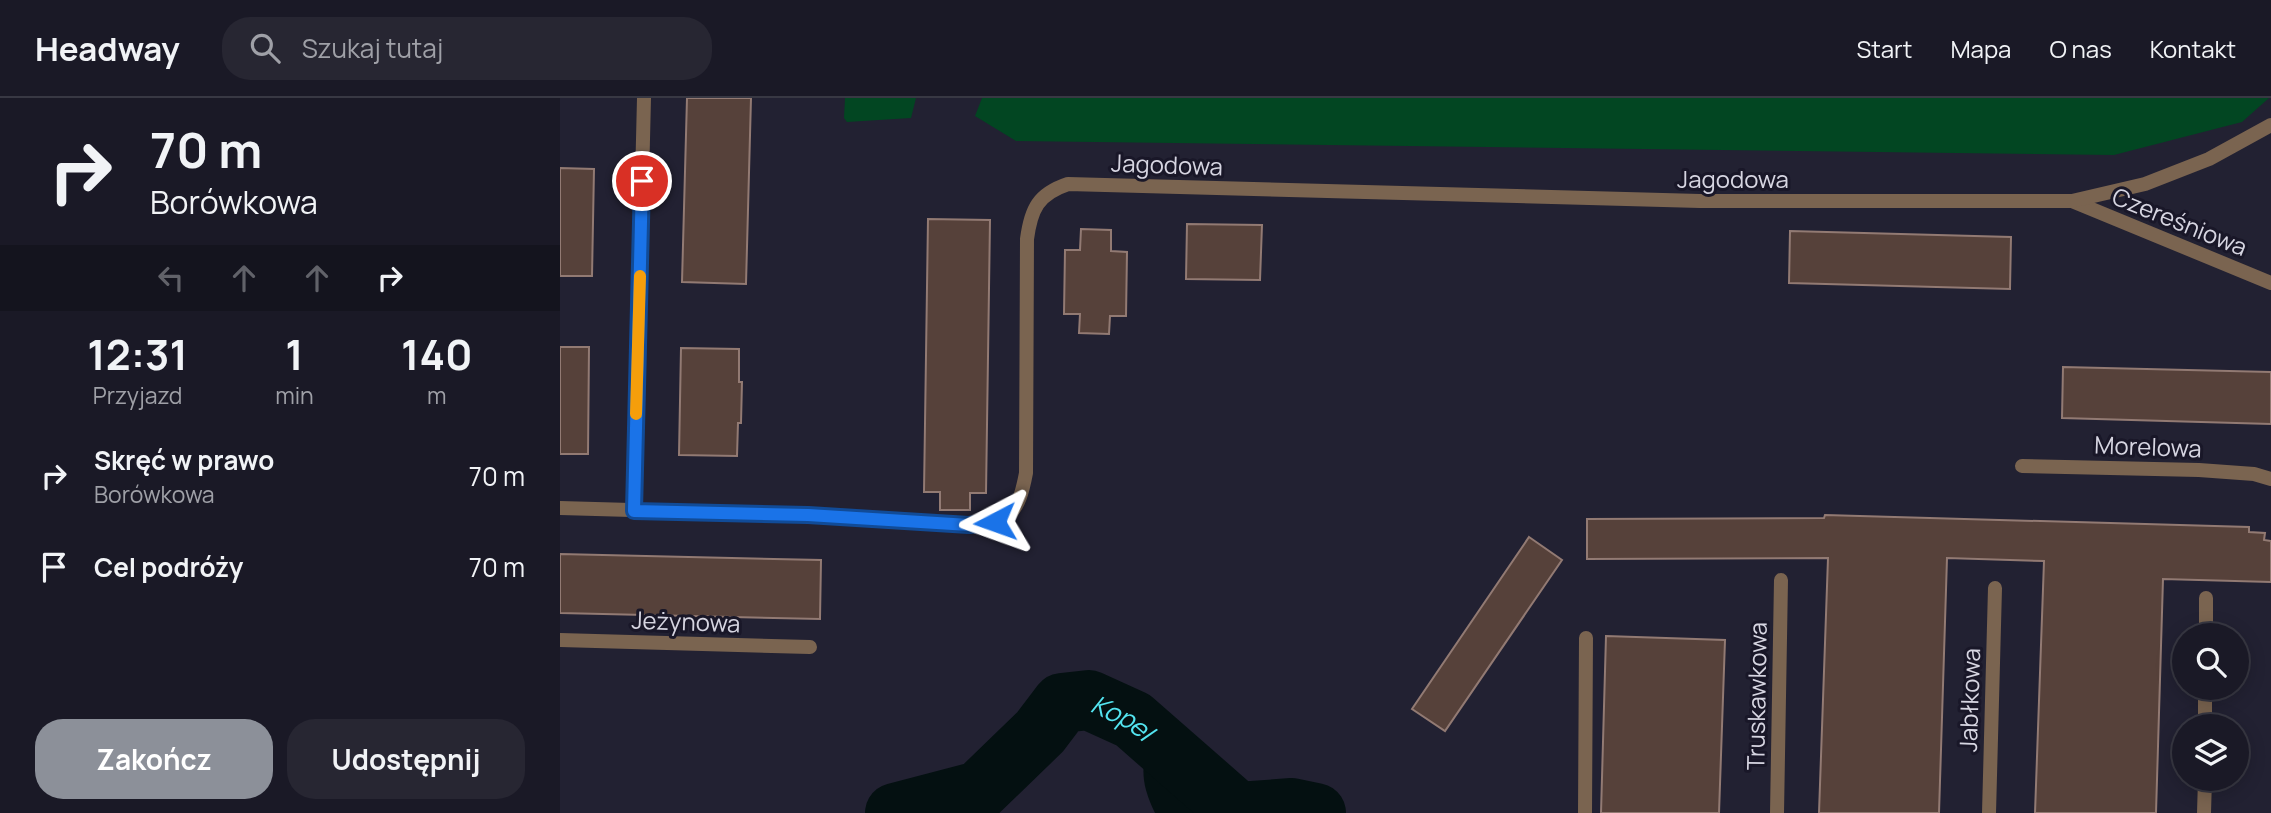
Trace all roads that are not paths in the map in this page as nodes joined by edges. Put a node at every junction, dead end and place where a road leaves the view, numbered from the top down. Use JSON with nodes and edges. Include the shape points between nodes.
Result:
{"nodes":[{"id":1,"x":644,"y":98,"type":"edge"},
{"id":2,"x":2271,"y":125,"type":"edge"},
{"id":3,"x":2072,"y":201,"type":"junction"},
{"id":4,"x":2271,"y":283,"type":"edge"},
{"id":5,"x":2022,"y":466,"type":"dead end"},
{"id":6,"x":2271,"y":479,"type":"edge"},
{"id":7,"x":560,"y":508,"type":"edge"},
{"id":8,"x":634,"y":511,"type":"junction"},
{"id":9,"x":1781,"y":580,"type":"dead end"},
{"id":10,"x":1995,"y":588,"type":"dead end"},
{"id":11,"x":2206,"y":598,"type":"dead end"},
{"id":12,"x":2206,"y":623,"type":"edge"},
{"id":13,"x":1586,"y":638,"type":"dead end"},
{"id":14,"x":560,"y":640,"type":"edge"},
{"id":15,"x":810,"y":647,"type":"dead end"},
{"id":16,"x":2205,"y":791,"type":"edge"},
{"id":17,"x":1585,"y":813,"type":"edge"},
{"id":18,"x":1777,"y":813,"type":"edge"},
{"id":19,"x":1989,"y":813,"type":"edge"},
{"id":20,"x":2204,"y":813,"type":"edge"}],
"edges":[{"from":1,"to":8,"type":"street"},
{"from":2,"to":3,"type":"street","via":[[2208,159],[2146,184]]},
{"from":3,"to":4,"type":"street","name":"Czereśniowa"},
{"from":3,"to":8,"type":"street","name":"Jagodowa","via":[[1700,201],[1068,184],[1040,200],[1030,220],[1026,473],[1013,512],[995,522],[969,525]]},
{"from":5,"to":6,"type":"street","name":"Morelowa","via":[[2199,470]]},
{"from":7,"to":8,"type":"street","name":"Jagodowa"},
{"from":9,"to":18,"type":"street","name":"Truskawkowa"},
{"from":10,"to":19,"type":"street","name":"Jabłkowa"},
{"from":11,"to":12,"type":"street"},
{"from":13,"to":17,"type":"street"},
{"from":14,"to":15,"type":"street","name":"Jeżynowa"},
{"from":16,"to":20,"type":"street"}]}
